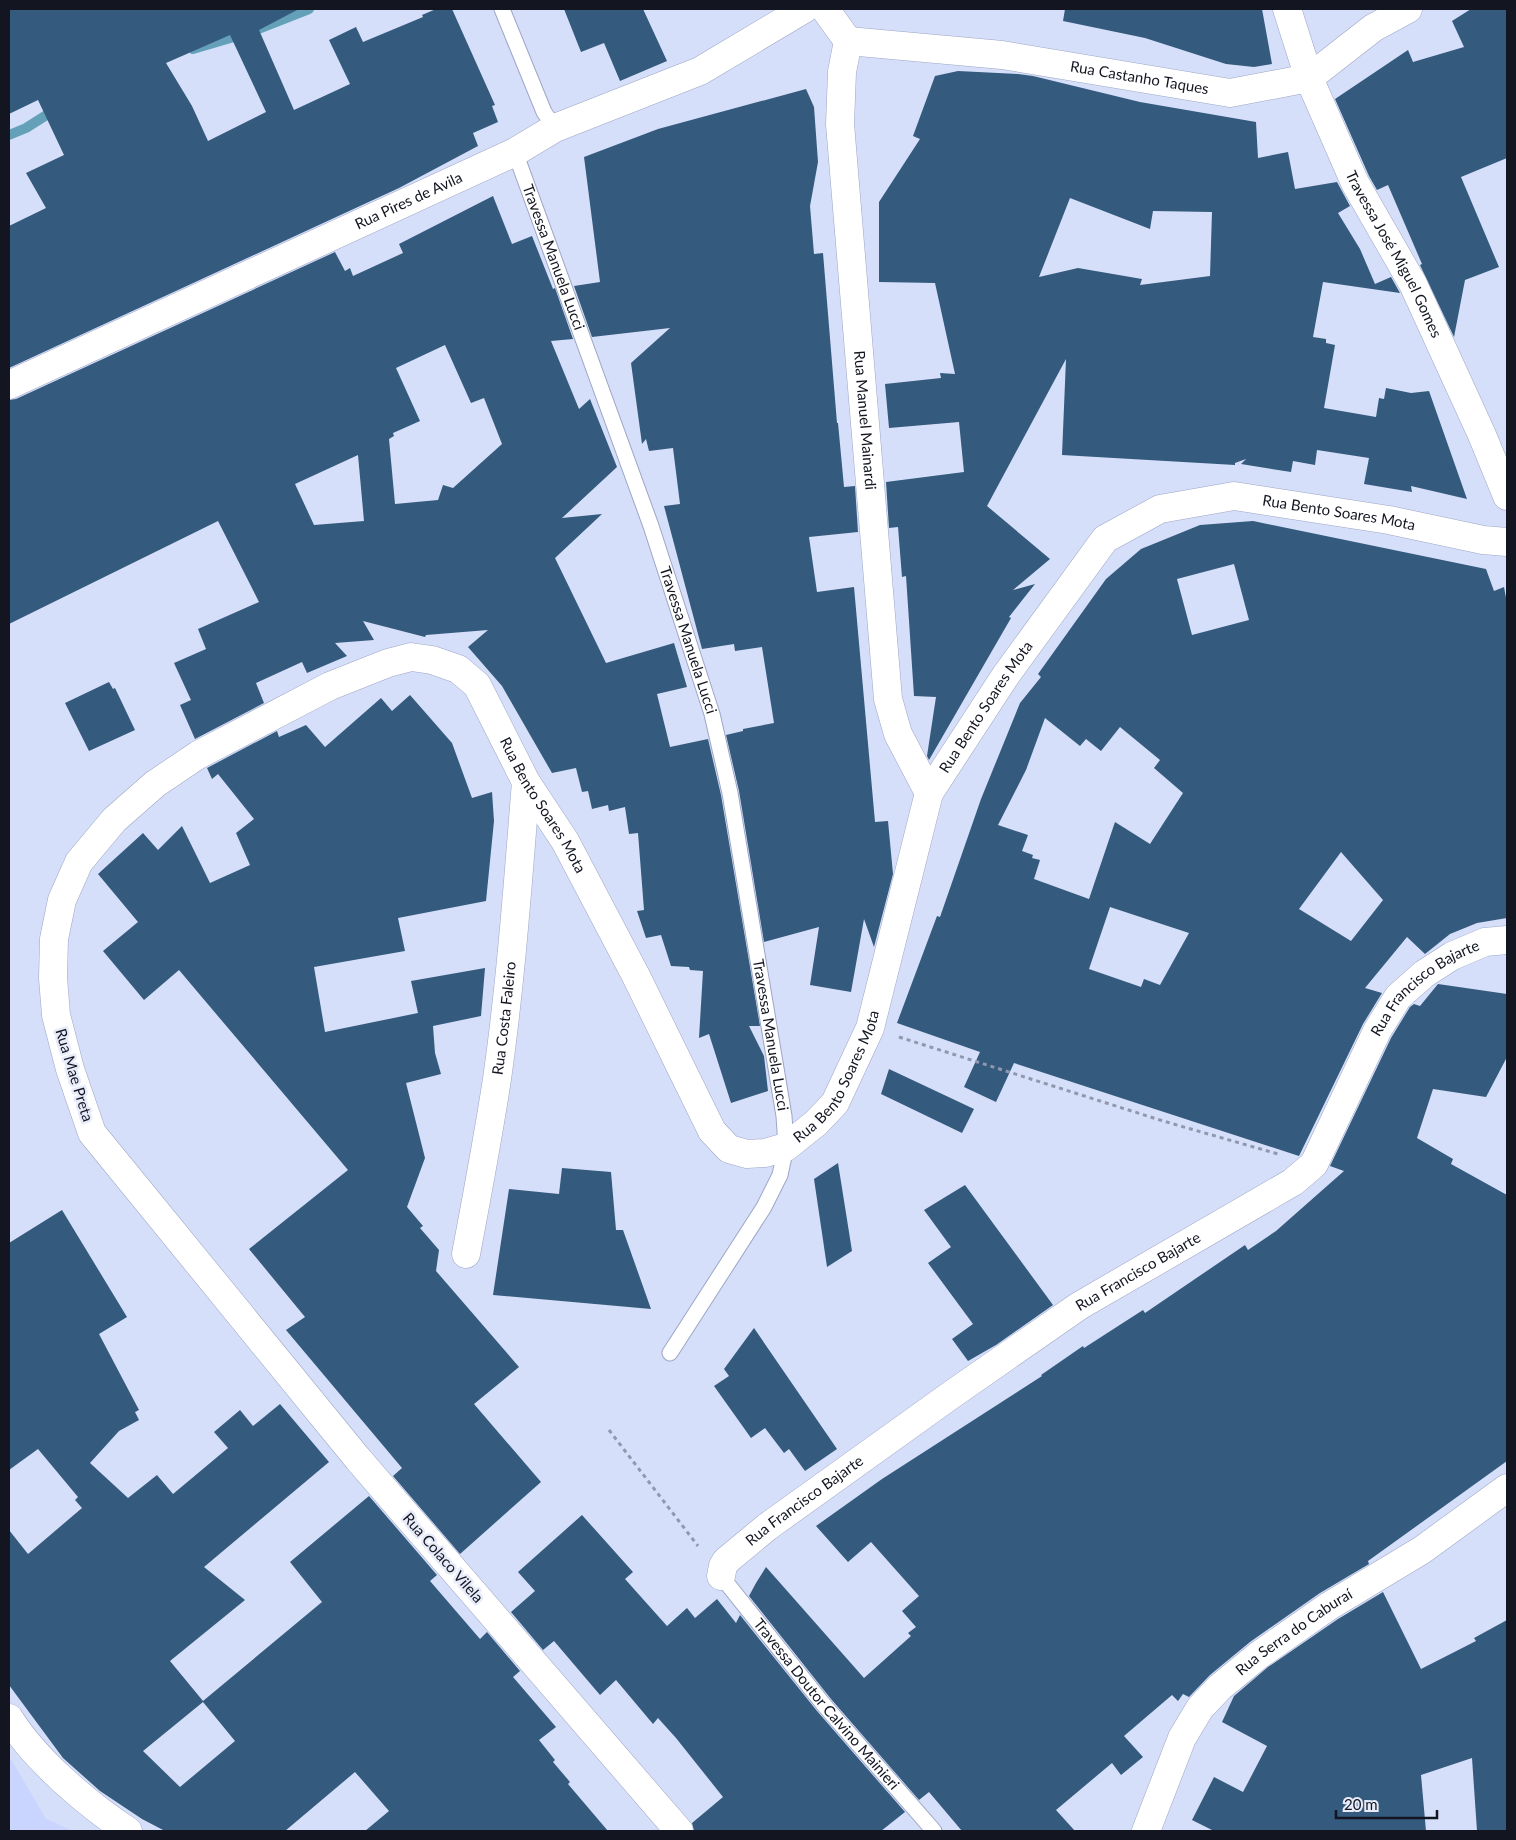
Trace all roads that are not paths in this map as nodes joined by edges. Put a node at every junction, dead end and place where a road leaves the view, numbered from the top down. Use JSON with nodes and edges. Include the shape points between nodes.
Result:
{"nodes":[{"id":1,"x":502,"y":9,"type":"edge"},
{"id":2,"x":804,"y":9,"type":"edge"},
{"id":3,"x":826,"y":9,"type":"edge"},
{"id":4,"x":1287,"y":9,"type":"edge"},
{"id":5,"x":1408,"y":9,"type":"edge"},
{"id":6,"x":848,"y":41,"type":"junction"},
{"id":7,"x":1309,"y":78,"type":"junction"},
{"id":8,"x":555,"y":128,"type":"junction"},
{"id":9,"x":515,"y":152,"type":"junction"},
{"id":10,"x":9,"y":385,"type":"edge"},
{"id":11,"x":1507,"y":496,"type":"edge"},
{"id":12,"x":1507,"y":542,"type":"edge"},
{"id":13,"x":526,"y":782,"type":"junction"},
{"id":14,"x":929,"y":793,"type":"junction"},
{"id":15,"x":79,"y":862,"type":"joint"},
{"id":16,"x":1507,"y":940,"type":"edge"},
{"id":17,"x":786,"y":1146,"type":"junction"},
{"id":18,"x":466,"y":1254,"type":"dead end"},
{"id":19,"x":212,"y":1280,"type":"joint"},
{"id":20,"x":670,"y":1353,"type":"dead end"},
{"id":21,"x":1507,"y":1488,"type":"edge"},
{"id":22,"x":722,"y":1576,"type":"joint"},
{"id":23,"x":9,"y":1718,"type":"edge"},
{"id":24,"x":128,"y":1831,"type":"edge"},
{"id":25,"x":679,"y":1831,"type":"edge"},
{"id":26,"x":934,"y":1831,"type":"edge"},
{"id":27,"x":1146,"y":1831,"type":"edge"}],
"edges":[{"from":1,"to":8,"type":"lane","via":[[544,112]]},
{"from":2,"to":8,"type":"street","name":"Rua Pires de Avila","via":[[700,71]]},
{"from":3,"to":6,"type":"street"},
{"from":4,"to":7,"type":"street","name":"Travessa José Miguel Gomes"},
{"from":5,"to":7,"type":"street","name":"Rua Castanho Taques","via":[[1373,28]]},
{"from":6,"to":7,"type":"street","name":"Rua Castanho Taques","via":[[1002,55],[1230,92]]},
{"from":6,"to":14,"type":"street","name":"Rua Manuel Mainardi","via":[[842,72],[840,124],[888,699],[898,734]]},
{"from":7,"to":11,"type":"street","name":"Travessa José Miguel Gomes","via":[[1356,183],[1413,284]]},
{"from":8,"to":9,"type":"street","name":"Rua Pires de Avila"},
{"from":9,"to":10,"type":"street","name":"Rua Pires de Avila"},
{"from":9,"to":17,"type":"lane","name":"Travessa Manuela Lucci","via":[[651,526],[712,714],[730,793],[784,1116]]},
{"from":12,"to":14,"type":"street","name":"Rua Bento Soares Mota","via":[[1234,496],[1160,508],[1105,539],[1006,675]]},
{"from":13,"to":15,"type":"street","name":"Rua Bento Soares Mota","via":[[477,686],[458,669],[411,657],[330,686],[198,755],[155,784],[114,820]]},
{"from":13,"to":17,"type":"street","name":"Rua Bento Soares Mota","via":[[565,842],[636,976],[712,1131],[729,1149],[747,1154],[765,1153]]},
{"from":13,"to":18,"type":"street","name":"Rua Costa Faleiro","via":[[510,972],[497,1078]]},
{"from":14,"to":17,"type":"street","name":"Rua Bento Soares Mota","via":[[870,1028],[835,1103],[816,1123]]},
{"from":15,"to":19,"type":"street","name":"Rua Mae Preta","via":[[62,900],[54,939],[56,1015],[70,1070],[92,1133]]},
{"from":16,"to":22,"type":"street","name":"Rua Francisco Bajarte","via":[[1485,942],[1452,956],[1424,974],[1398,997],[1377,1031],[1314,1164],[1293,1182],[1079,1306],[743,1546],[726,1561]]},
{"from":17,"to":20,"type":"lane","name":"Travessa Manuela Lucci","via":[[780,1175],[764,1207]]},
{"from":19,"to":25,"type":"street","name":"Rua Colaco Vilela","via":[[358,1459]]},
{"from":21,"to":27,"type":"street","name":"Rua Serra do Caburaí","via":[[1422,1550],[1329,1606],[1220,1687],[1200,1708],[1182,1738]]},
{"from":22,"to":26,"type":"lane","name":"Travessa Doutor Calvino Mainieri","via":[[824,1705]]},
{"from":23,"to":24,"type":"street","via":[[19,1734],[63,1780]]}]}
